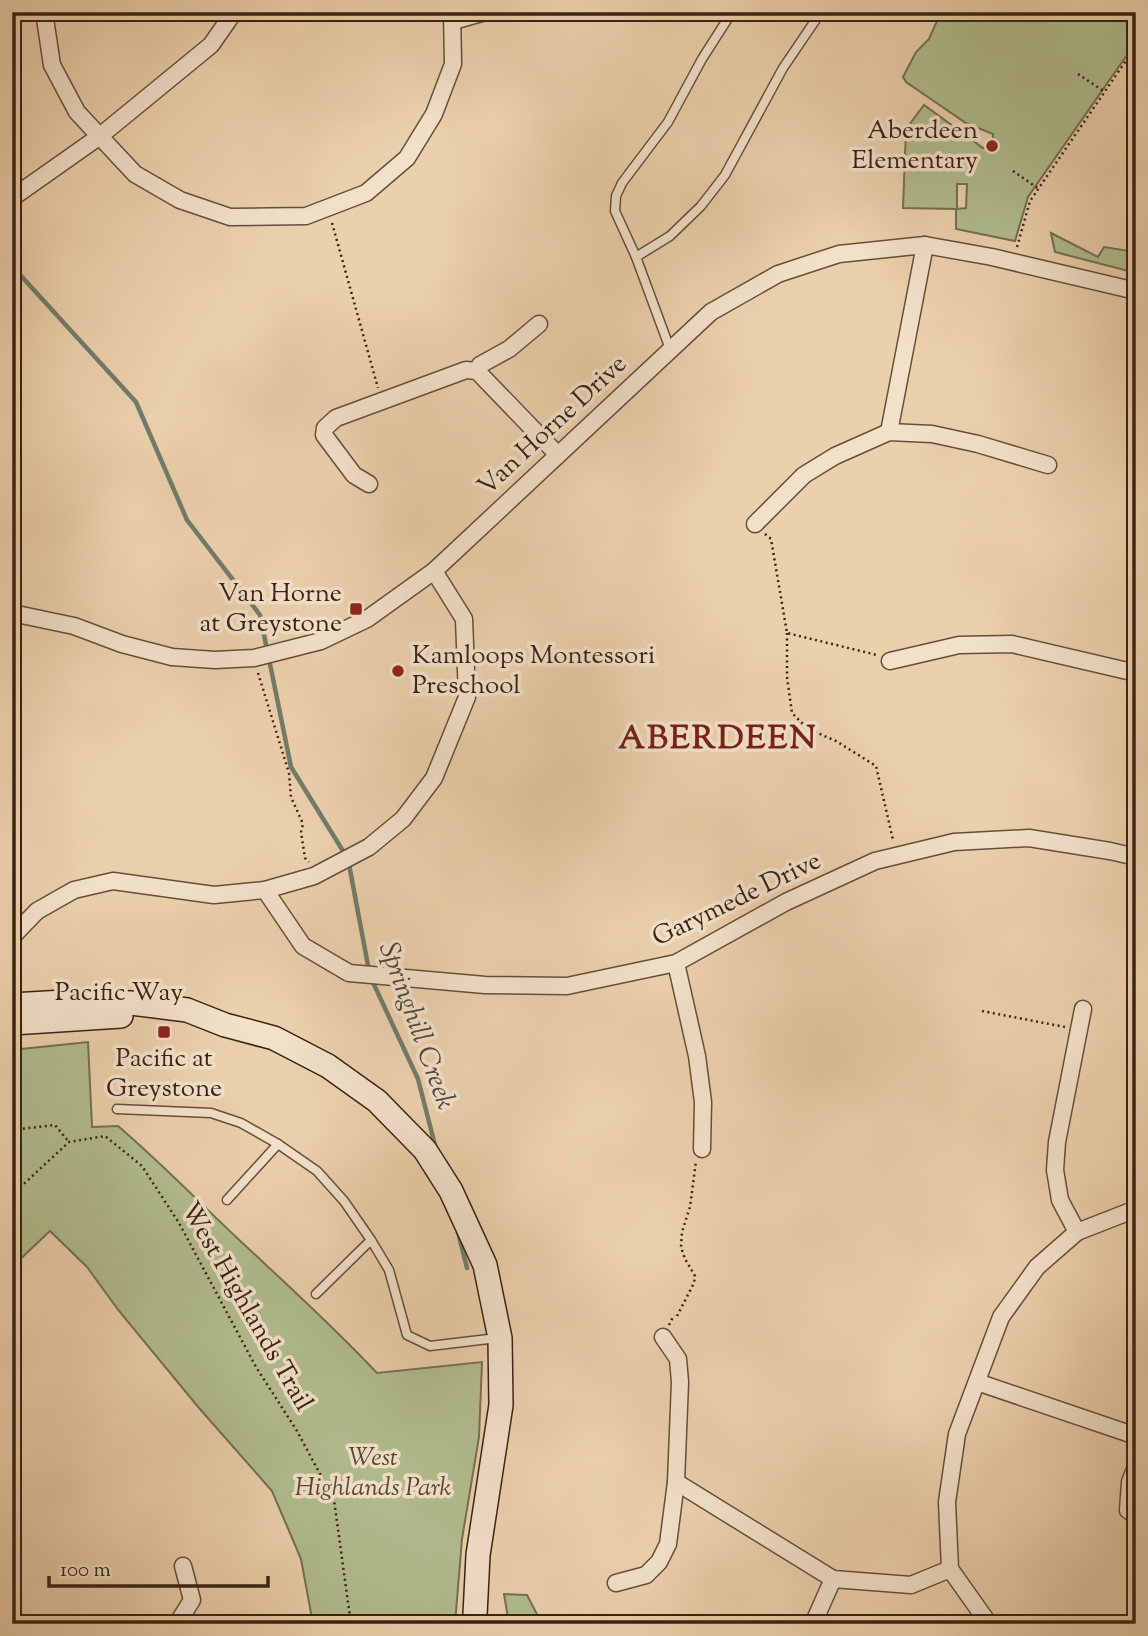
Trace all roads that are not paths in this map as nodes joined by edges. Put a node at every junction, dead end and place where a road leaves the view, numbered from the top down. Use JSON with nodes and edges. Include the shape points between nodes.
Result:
{"nodes":[{"id":1,"x":44,"y":12,"type":"edge"},
{"id":2,"x":234,"y":12,"type":"edge"},
{"id":3,"x":485,"y":12,"type":"edge"},
{"id":4,"x":732,"y":12,"type":"edge"},
{"id":5,"x":821,"y":12,"type":"edge"},
{"id":6,"x":452,"y":16,"type":"edge"},
{"id":7,"x":100,"y":136,"type":"junction"},
{"id":8,"x":12,"y":198,"type":"edge"},
{"id":9,"x":925,"y":245,"type":"junction"},
{"id":10,"x":636,"y":257,"type":"junction"},
{"id":11,"x":1136,"y":291,"type":"edge"},
{"id":12,"x":539,"y":324,"type":"dead end"},
{"id":13,"x":670,"y":349,"type":"junction"},
{"id":14,"x":477,"y":371,"type":"junction"},
{"id":15,"x":889,"y":432,"type":"junction"},
{"id":16,"x":558,"y":455,"type":"junction"},
{"id":17,"x":1048,"y":465,"type":"dead end"},
{"id":18,"x":369,"y":484,"type":"dead end"},
{"id":19,"x":755,"y":524,"type":"road end"},
{"id":20,"x":434,"y":571,"type":"junction"},
{"id":21,"x":12,"y":613,"type":"edge"},
{"id":22,"x":890,"y":661,"type":"road end"},
{"id":23,"x":1136,"y":673,"type":"edge"},
{"id":24,"x":1136,"y":857,"type":"edge"},
{"id":25,"x":265,"y":890,"type":"junction"},
{"id":26,"x":12,"y":937,"type":"edge"},
{"id":27,"x":676,"y":963,"type":"junction"},
{"id":28,"x":12,"y":1005,"type":"edge"},
{"id":29,"x":1083,"y":1010,"type":"dead end"},
{"id":30,"x":12,"y":1023,"type":"edge"},
{"id":31,"x":225,"y":1025,"type":"junction"},
{"id":32,"x":117,"y":1109,"type":"dead end"},
{"id":33,"x":278,"y":1144,"type":"junction"},
{"id":34,"x":699,"y":1153,"type":"road end"},
{"id":35,"x":227,"y":1200,"type":"dead end"},
{"id":36,"x":1136,"y":1209,"type":"edge"},
{"id":37,"x":1077,"y":1232,"type":"junction"},
{"id":38,"x":372,"y":1240,"type":"junction"},
{"id":39,"x":316,"y":1294,"type":"dead end"},
{"id":40,"x":663,"y":1337,"type":"dead end"},
{"id":41,"x":500,"y":1338,"type":"junction"},
{"id":42,"x":977,"y":1382,"type":"junction"},
{"id":43,"x":1136,"y":1436,"type":"edge"},
{"id":44,"x":1136,"y":1467,"type":"edge"},
{"id":45,"x":676,"y":1482,"type":"junction"},
{"id":46,"x":1136,"y":1516,"type":"edge"},
{"id":47,"x":183,"y":1566,"type":"dead end"},
{"id":48,"x":950,"y":1569,"type":"junction"},
{"id":49,"x":833,"y":1579,"type":"junction"},
{"id":50,"x":616,"y":1583,"type":"dead end"},
{"id":51,"x":177,"y":1624,"type":"edge"},
{"id":52,"x":477,"y":1624,"type":"edge"},
{"id":53,"x":813,"y":1624,"type":"edge"},
{"id":54,"x":989,"y":1624,"type":"edge"}],
"edges":[{"from":1,"to":7,"type":"street","via":[[52,65],[77,112]]},
{"from":2,"to":7,"type":"street","via":[[211,45]]},
{"from":3,"to":6,"type":"street"},
{"from":4,"to":10,"type":"lane","via":[[668,122],[616,196],[615,211]]},
{"from":5,"to":10,"type":"lane","via":[[782,68],[724,175],[701,206],[670,236]]},
{"from":6,"to":7,"type":"street","via":[[453,64],[434,114],[407,158],[366,193],[306,216],[230,217],[180,200],[135,174]]},
{"from":7,"to":8,"type":"street"},
{"from":9,"to":11,"type":"street","name":"Van Horne Drive"},
{"from":9,"to":13,"type":"street","name":"Van Horne Drive","via":[[839,254],[778,274],[711,312]]},
{"from":9,"to":15,"type":"street"},
{"from":10,"to":13,"type":"lane"},
{"from":12,"to":14,"type":"street"},
{"from":13,"to":16,"type":"street","name":"Van Horne Drive"},
{"from":14,"to":16,"type":"street"},
{"from":14,"to":18,"type":"street","via":[[466,370],[328,423],[324,435],[354,475]]},
{"from":15,"to":17,"type":"street","via":[[932,434]]},
{"from":15,"to":19,"type":"street","via":[[804,475]]},
{"from":16,"to":20,"type":"street","name":"Van Horne Drive"},
{"from":20,"to":21,"type":"street","name":"Van Horne Drive","via":[[367,619],[321,640],[254,658],[172,657],[74,626]]},
{"from":20,"to":25,"type":"street","via":[[464,619],[467,697],[434,778],[403,819],[369,847],[314,876]]},
{"from":22,"to":23,"type":"street","via":[[959,645],[1012,643]]},
{"from":24,"to":27,"type":"street","name":"Garymede Drive","via":[[1029,838],[954,842],[875,862],[786,901]]},
{"from":25,"to":26,"type":"street","via":[[214,895],[113,881],[75,890],[37,911]]},
{"from":25,"to":27,"type":"street","name":"Garymede Drive","via":[[303,946],[349,973],[485,985],[567,986]]},
{"from":27,"to":34,"type":"street","via":[[698,1056],[703,1102]]},
{"from":28,"to":31,"type":"main road","name":"Pacific Way","via":[[131,1003],[187,1010]]},
{"from":29,"to":37,"type":"street","via":[[1055,1170],[1060,1200]]},
{"from":30,"to":31,"type":"main road","name":"Pacific Way","via":[[132,1016]]},
{"from":31,"to":41,"type":"main road","name":"Pacific Way","via":[[274,1038],[328,1066],[377,1101],[425,1150],[451,1191],[485,1265]]},
{"from":32,"to":33,"type":"lane","via":[[211,1113]]},
{"from":33,"to":35,"type":"lane"},
{"from":33,"to":38,"type":"lane","via":[[317,1171]]},
{"from":36,"to":37,"type":"street"},
{"from":37,"to":42,"type":"street","via":[[1037,1267],[1001,1317]]},
{"from":38,"to":39,"type":"lane"},
{"from":38,"to":41,"type":"lane","via":[[389,1270],[407,1335],[430,1346]]},
{"from":40,"to":45,"type":"street","via":[[678,1359]]},
{"from":41,"to":52,"type":"main road","name":"Pacific Way","via":[[501,1405],[478,1555]]},
{"from":42,"to":43,"type":"street"},
{"from":42,"to":48,"type":"street","via":[[957,1434],[947,1502]]},
{"from":44,"to":46,"type":"street","via":[[1128,1510]]},
{"from":45,"to":49,"type":"street"},
{"from":45,"to":50,"type":"street","via":[[668,1544],[659,1562],[646,1575]]},
{"from":47,"to":51,"type":"street","via":[[192,1600]]},
{"from":48,"to":49,"type":"street","via":[[911,1585]]},
{"from":48,"to":54,"type":"street"},
{"from":49,"to":53,"type":"street"}]}
